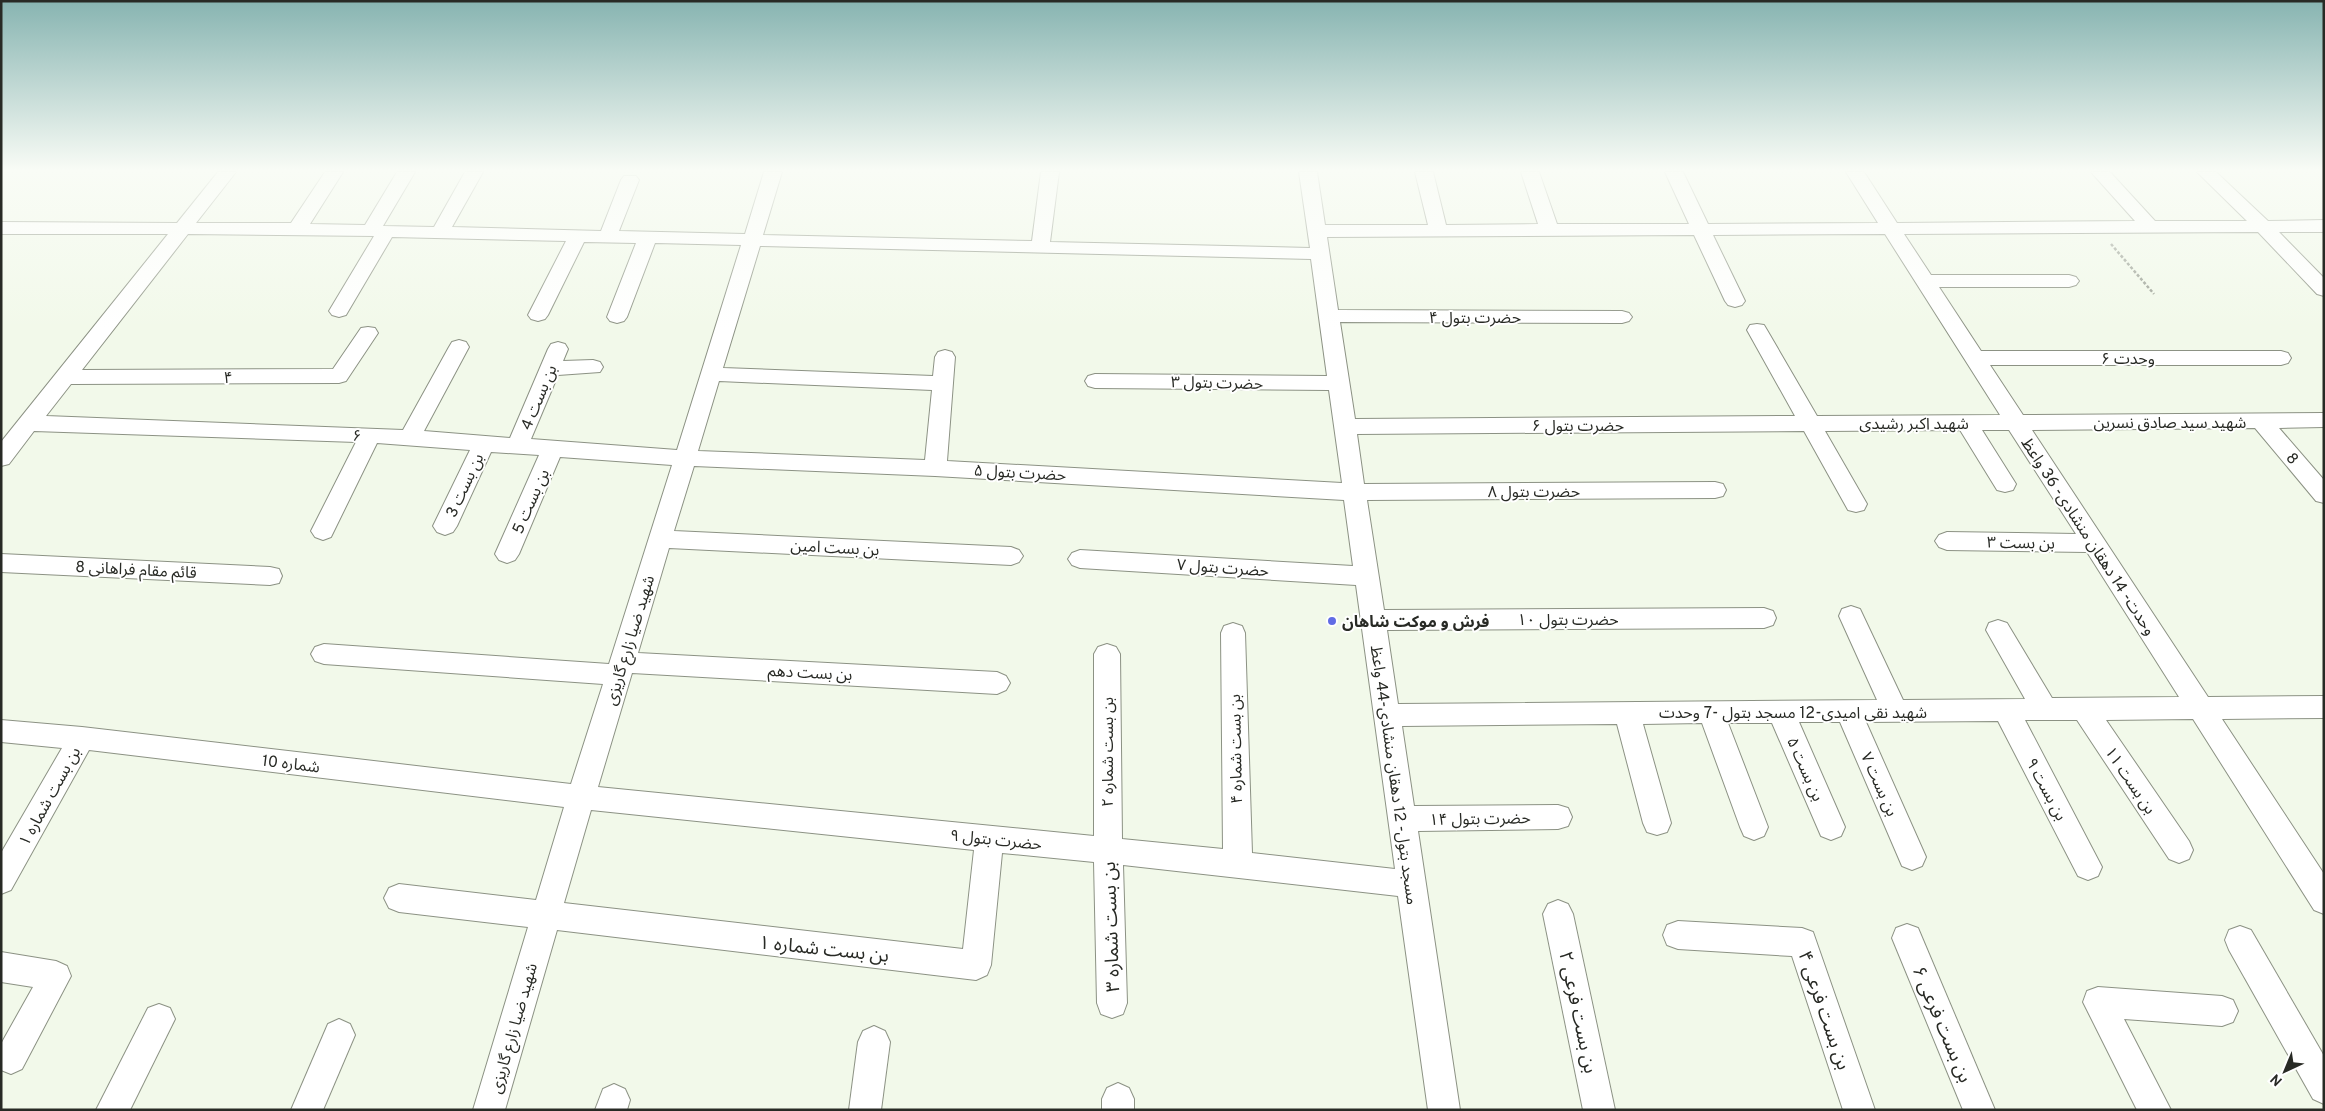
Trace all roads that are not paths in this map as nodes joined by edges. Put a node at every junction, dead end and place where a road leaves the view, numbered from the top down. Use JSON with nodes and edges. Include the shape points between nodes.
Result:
{"nodes":[{"id":1,"x":186,"y":224,"type":"edge"},
{"id":2,"x":300,"y":224,"type":"edge"},
{"id":3,"x":382,"y":224,"type":"edge"},
{"id":4,"x":445,"y":224,"type":"edge"},
{"id":5,"x":612,"y":224,"type":"edge"},
{"id":6,"x":757,"y":224,"type":"edge"},
{"id":7,"x":1043,"y":224,"type":"edge"},
{"id":8,"x":1315,"y":224,"type":"edge"},
{"id":9,"x":1437,"y":224,"type":"edge"},
{"id":10,"x":1547,"y":224,"type":"edge"},
{"id":11,"x":1699,"y":224,"type":"edge"},
{"id":12,"x":1888,"y":224,"type":"edge"},
{"id":13,"x":2261,"y":224,"type":"edge"},
{"id":14,"x":2149,"y":226,"type":"joint"},
{"id":15,"x":2263,"y":226,"type":"junction"},
{"id":16,"x":2324,"y":226,"type":"edge"},
{"id":17,"x":1890,"y":227,"type":"junction"},
{"id":18,"x":1,"y":228,"type":"edge"},
{"id":19,"x":183,"y":228,"type":"junction"},
{"id":20,"x":1701,"y":228,"type":"junction"},
{"id":21,"x":297,"y":229,"type":"junction"},
{"id":22,"x":1438,"y":230,"type":"junction"},
{"id":23,"x":1549,"y":230,"type":"junction"},
{"id":24,"x":378,"y":232,"type":"junction"},
{"id":25,"x":440,"y":233,"type":"junction"},
{"id":26,"x":578,"y":237,"type":"junction"},
{"id":27,"x":606,"y":238,"type":"junction"},
{"id":28,"x":647,"y":238,"type":"junction"},
{"id":29,"x":752,"y":241,"type":"junction"},
{"id":30,"x":1318,"y":242,"type":"junction"},
{"id":31,"x":1040,"y":248,"type":"junction"},
{"id":32,"x":1925,"y":281,"type":"junction"},
{"id":33,"x":2069,"y":281,"type":"dead end"},
{"id":34,"x":2324,"y":290,"type":"edge"},
{"id":35,"x":1735,"y":301,"type":"dead end"},
{"id":36,"x":339,"y":311,"type":"dead end"},
{"id":37,"x":538,"y":315,"type":"dead end"},
{"id":38,"x":1329,"y":316,"type":"junction"},
{"id":39,"x":617,"y":317,"type":"dead end"},
{"id":40,"x":1622,"y":317,"type":"dead end"},
{"id":41,"x":1757,"y":330,"type":"dead end"},
{"id":42,"x":368,"y":333,"type":"dead end"},
{"id":43,"x":458,"y":347,"type":"dead end"},
{"id":44,"x":944,"y":357,"type":"dead end"},
{"id":45,"x":1975,"y":358,"type":"junction"},
{"id":46,"x":2281,"y":358,"type":"dead end"},
{"id":47,"x":593,"y":367,"type":"dead end"},
{"id":48,"x":711,"y":374,"type":"junction"},
{"id":49,"x":65,"y":377,"type":"junction"},
{"id":50,"x":1095,"y":381,"type":"dead end"},
{"id":51,"x":944,"y":383,"type":"junction"},
{"id":52,"x":1338,"y":383,"type":"junction"},
{"id":53,"x":2324,"y":420,"type":"edge"},
{"id":54,"x":29,"y":422,"type":"junction"},
{"id":55,"x":2262,"y":422,"type":"junction"},
{"id":56,"x":1967,"y":423,"type":"junction"},
{"id":57,"x":2016,"y":423,"type":"junction"},
{"id":58,"x":1812,"y":424,"type":"junction"},
{"id":59,"x":1345,"y":427,"type":"junction"},
{"id":60,"x":370,"y":435,"type":"junction"},
{"id":61,"x":410,"y":438,"type":"junction"},
{"id":62,"x":484,"y":443,"type":"junction"},
{"id":63,"x":518,"y":446,"type":"junction"},
{"id":64,"x":553,"y":448,"type":"junction"},
{"id":65,"x":3,"y":453,"type":"edge"},
{"id":66,"x":685,"y":458,"type":"junction"},
{"id":67,"x":935,"y":468,"type":"junction"},
{"id":68,"x":2005,"y":484,"type":"dead end"},
{"id":69,"x":1715,"y":490,"type":"dead end"},
{"id":70,"x":1354,"y":492,"type":"junction"},
{"id":71,"x":2324,"y":495,"type":"edge"},
{"id":72,"x":1856,"y":504,"type":"dead end"},
{"id":73,"x":445,"y":526,"type":"dead end"},
{"id":74,"x":323,"y":531,"type":"dead end"},
{"id":75,"x":660,"y":539,"type":"junction"},
{"id":76,"x":1947,"y":541,"type":"dead end"},
{"id":77,"x":2094,"y":544,"type":"junction"},
{"id":78,"x":506,"y":554,"type":"dead end"},
{"id":79,"x":1011,"y":556,"type":"dead end"},
{"id":80,"x":1080,"y":558,"type":"dead end"},
{"id":81,"x":1,"y":563,"type":"edge"},
{"id":82,"x":270,"y":576,"type":"dead end"},
{"id":83,"x":1366,"y":576,"type":"junction"},
{"id":84,"x":1851,"y":616,"type":"dead end"},
{"id":85,"x":1764,"y":618,"type":"dead end"},
{"id":86,"x":1373,"y":620,"type":"junction"},
{"id":87,"x":1998,"y":630,"type":"dead end"},
{"id":88,"x":1233,"y":633,"type":"dead end"},
{"id":89,"x":324,"y":654,"type":"dead end"},
{"id":90,"x":1107,"y":654,"type":"dead end"},
{"id":91,"x":620,"y":668,"type":"junction"},
{"id":92,"x":997,"y":683,"type":"dead end"},
{"id":93,"x":2324,"y":708,"type":"edge"},
{"id":94,"x":2084,"y":709,"type":"junction"},
{"id":95,"x":2200,"y":709,"type":"junction"},
{"id":96,"x":1895,"y":710,"type":"junction"},
{"id":97,"x":2006,"y":710,"type":"junction"},
{"id":98,"x":2045,"y":710,"type":"junction"},
{"id":99,"x":1848,"y":711,"type":"junction"},
{"id":100,"x":1711,"y":712,"type":"junction"},
{"id":101,"x":1781,"y":712,"type":"junction"},
{"id":102,"x":1627,"y":713,"type":"junction"},
{"id":103,"x":1386,"y":715,"type":"junction"},
{"id":104,"x":1,"y":731,"type":"edge"},
{"id":105,"x":82,"y":738,"type":"junction"},
{"id":106,"x":581,"y":797,"type":"junction"},
{"id":107,"x":1558,"y":817,"type":"dead end"},
{"id":108,"x":1402,"y":819,"type":"junction"},
{"id":109,"x":1657,"y":823,"type":"dead end"},
{"id":110,"x":1754,"y":827,"type":"dead end"},
{"id":111,"x":1831,"y":827,"type":"dead end"},
{"id":112,"x":989,"y":839,"type":"junction"},
{"id":113,"x":2179,"y":850,"type":"dead end"},
{"id":114,"x":1108,"y":851,"type":"junction"},
{"id":115,"x":1912,"y":857,"type":"dead end"},
{"id":116,"x":1238,"y":864,"type":"junction"},
{"id":117,"x":2088,"y":868,"type":"dead end"},
{"id":118,"x":1,"y":881,"type":"edge"},
{"id":119,"x":1411,"y":884,"type":"junction"},
{"id":120,"x":399,"y":898,"type":"dead end"},
{"id":121,"x":2324,"y":900,"type":"edge"},
{"id":122,"x":1558,"y":914,"type":"dead end"},
{"id":123,"x":546,"y":916,"type":"junction"},
{"id":124,"x":1678,"y":935,"type":"dead end"},
{"id":125,"x":1907,"y":938,"type":"dead end"},
{"id":126,"x":2240,"y":940,"type":"dead end"},
{"id":127,"x":1,"y":967,"type":"edge"},
{"id":128,"x":1112,"y":1003,"type":"dead end"},
{"id":129,"x":2222,"y":1012,"type":"dead end"},
{"id":130,"x":159,"y":1019,"type":"dead end"},
{"id":131,"x":339,"y":1035,"type":"dead end"},
{"id":132,"x":874,"y":1042,"type":"dead end"},
{"id":133,"x":11,"y":1058,"type":"dead end"},
{"id":134,"x":2324,"y":1088,"type":"edge"},
{"id":135,"x":112,"y":1110,"type":"edge"},
{"id":136,"x":307,"y":1110,"type":"edge"},
{"id":137,"x":489,"y":1110,"type":"edge"},
{"id":138,"x":865,"y":1110,"type":"edge"},
{"id":139,"x":1444,"y":1110,"type":"edge"},
{"id":140,"x":1599,"y":1110,"type":"edge"},
{"id":141,"x":1859,"y":1110,"type":"edge"},
{"id":142,"x":1979,"y":1110,"type":"edge"},
{"id":143,"x":2155,"y":1110,"type":"edge"}],
"edges":[{"from":1,"to":19,"type":"street"},
{"from":2,"to":21,"type":"street"},
{"from":3,"to":24,"type":"street"},
{"from":4,"to":25,"type":"street"},
{"from":5,"to":27,"type":"street"},
{"from":6,"to":29,"type":"street","name":"شهید ضیا زارع گاریزی"},
{"from":7,"to":31,"type":"street"},
{"from":8,"to":30,"type":"street","name":"مسجد بتول- 12 دهقان منشادی-44 واعظ"},
{"from":9,"to":22,"type":"street"},
{"from":10,"to":23,"type":"street"},
{"from":11,"to":20,"type":"street"},
{"from":12,"to":17,"type":"street","name":"وحدت- 14 دهقان منشادی- 36 واعظ"},
{"from":13,"to":15,"type":"street"},
{"from":14,"to":15,"type":"street"},
{"from":14,"to":17,"type":"street"},
{"from":15,"to":16,"type":"street"},
{"from":15,"to":34,"type":"street"},
{"from":17,"to":20,"type":"street"},
{"from":17,"to":32,"type":"street","name":"وحدت- 14 دهقان منشادی- 36 واعظ"},
{"from":18,"to":19,"type":"street"},
{"from":19,"to":21,"type":"street"},
{"from":19,"to":49,"type":"street"},
{"from":20,"to":23,"type":"street"},
{"from":20,"to":35,"type":"street"},
{"from":21,"to":24,"type":"street"},
{"from":22,"to":23,"type":"street"},
{"from":22,"to":30,"type":"street"},
{"from":24,"to":25,"type":"street"},
{"from":24,"to":36,"type":"street"},
{"from":25,"to":26,"type":"street"},
{"from":26,"to":27,"type":"street"},
{"from":26,"to":37,"type":"street"},
{"from":27,"to":28,"type":"street"},
{"from":28,"to":29,"type":"street"},
{"from":28,"to":39,"type":"street"},
{"from":29,"to":31,"type":"street"},
{"from":29,"to":48,"type":"street","name":"شهید ضیا زارع گاریزی"},
{"from":30,"to":31,"type":"street"},
{"from":30,"to":38,"type":"street","name":"مسجد بتول- 12 دهقان منشادی-44 واعظ"},
{"from":32,"to":33,"type":"street"},
{"from":32,"to":45,"type":"street","name":"وحدت- 14 دهقان منشادی- 36 واعظ"},
{"from":38,"to":40,"type":"street","name":"حضرت بتول ۴"},
{"from":38,"to":52,"type":"street","name":"مسجد بتول- 12 دهقان منشادی-44 واعظ"},
{"from":41,"to":58,"type":"street"},
{"from":42,"to":49,"type":"street","name":"۴","via":[[339,376]]},
{"from":43,"to":61,"type":"street"},
{"from":44,"to":51,"type":"street"},
{"from":45,"to":46,"type":"street","name":"وحدت ۶"},
{"from":45,"to":57,"type":"street","name":"وحدت- 14 دهقان منشادی- 36 واعظ"},
{"from":47,"to":63,"type":"street","name":"بن بست 4","via":[[554,359]]},
{"from":48,"to":51,"type":"street"},
{"from":48,"to":66,"type":"street","name":"شهید ضیا زارع گاریزی"},
{"from":49,"to":54,"type":"street"},
{"from":50,"to":52,"type":"street","name":"حضرت بتول ۳"},
{"from":51,"to":67,"type":"street"},
{"from":52,"to":59,"type":"street","name":"مسجد بتول- 12 دهقان منشادی-44 واعظ"},
{"from":53,"to":55,"type":"street","name":"شهید سید صادق نسرین"},
{"from":54,"to":60,"type":"street","name":"۶"},
{"from":54,"to":65,"type":"street"},
{"from":55,"to":57,"type":"street","name":"شهید سید صادق نسرین"},
{"from":55,"to":71,"type":"street","name":"8"},
{"from":56,"to":57,"type":"street","name":"شهید اکبر رشیدی"},
{"from":56,"to":58,"type":"street","name":"شهید اکبر رشیدی"},
{"from":56,"to":68,"type":"street"},
{"from":57,"to":77,"type":"street","name":"وحدت- 14 دهقان منشادی- 36 واعظ"},
{"from":58,"to":59,"type":"street","name":"حضرت بتول ۶"},
{"from":58,"to":72,"type":"street"},
{"from":59,"to":70,"type":"street","name":"مسجد بتول- 12 دهقان منشادی-44 واعظ"},
{"from":60,"to":61,"type":"street","name":"۶"},
{"from":60,"to":74,"type":"street"},
{"from":61,"to":62,"type":"street","name":"۶"},
{"from":62,"to":63,"type":"street","name":"۶"},
{"from":62,"to":73,"type":"street","name":"بن بست 3"},
{"from":63,"to":64,"type":"street","name":"۶"},
{"from":64,"to":66,"type":"street","name":"۶"},
{"from":64,"to":78,"type":"street","name":"بن بست 5"},
{"from":66,"to":67,"type":"street","name":"حضرت بتول ۵"},
{"from":66,"to":75,"type":"street","name":"شهید ضیا زارع گاریزی"},
{"from":67,"to":70,"type":"street","name":"حضرت بتول ۵"},
{"from":69,"to":70,"type":"street","name":"حضرت بتول ۸"},
{"from":70,"to":83,"type":"street","name":"مسجد بتول- 12 دهقان منشادی-44 واعظ"},
{"from":75,"to":79,"type":"street","name":"بن بست امین"},
{"from":75,"to":91,"type":"street","name":"شهید ضیا زارع گاریزی"},
{"from":76,"to":77,"type":"street","name":"بن بست ۳"},
{"from":77,"to":95,"type":"street","name":"وحدت- 14 دهقان منشادی- 36 واعظ"},
{"from":80,"to":83,"type":"street","name":"حضرت بتول ۷"},
{"from":81,"to":82,"type":"street","name":"8 قائم مقام فراهانی"},
{"from":83,"to":86,"type":"street","name":"مسجد بتول- 12 دهقان منشادی-44 واعظ"},
{"from":84,"to":96,"type":"street"},
{"from":85,"to":86,"type":"street","name":"حضرت بتول ۱۰"},
{"from":86,"to":103,"type":"street","name":"مسجد بتول- 12 دهقان منشادی-44 واعظ"},
{"from":87,"to":98,"type":"street"},
{"from":88,"to":116,"type":"street","name":"بن بست شماره ۴"},
{"from":89,"to":91,"type":"street","name":"بن بست دهم"},
{"from":90,"to":114,"type":"street","name":"بن بست شماره ۲"},
{"from":91,"to":92,"type":"street","name":"بن بست دهم"},
{"from":91,"to":106,"type":"street","name":"شهید ضیا زارع گاریزی"},
{"from":93,"to":95,"type":"street","name":"شهید نقی امیدی-12 مسجد بتول -7 وحدت"},
{"from":94,"to":95,"type":"street","name":"شهید نقی امیدی-12 مسجد بتول -7 وحدت"},
{"from":94,"to":98,"type":"street","name":"شهید نقی امیدی-12 مسجد بتول -7 وحدت"},
{"from":94,"to":113,"type":"street","name":"بن بست ۱۱"},
{"from":95,"to":121,"type":"street","name":"وحدت- 14 دهقان منشادی- 36 واعظ"},
{"from":96,"to":97,"type":"street","name":"شهید نقی امیدی-12 مسجد بتول -7 وحدت"},
{"from":96,"to":99,"type":"street","name":"شهید نقی امیدی-12 مسجد بتول -7 وحدت"},
{"from":97,"to":98,"type":"street","name":"شهید نقی امیدی-12 مسجد بتول -7 وحدت"},
{"from":97,"to":117,"type":"street","name":"بن بست ۹"},
{"from":99,"to":101,"type":"street","name":"شهید نقی امیدی-12 مسجد بتول -7 وحدت"},
{"from":99,"to":115,"type":"street","name":"بن بست ۷"},
{"from":100,"to":101,"type":"street","name":"شهید نقی امیدی-12 مسجد بتول -7 وحدت"},
{"from":100,"to":102,"type":"street","name":"شهید نقی امیدی-12 مسجد بتول -7 وحدت"},
{"from":100,"to":110,"type":"street"},
{"from":101,"to":111,"type":"street","name":"بن بست ۵"},
{"from":102,"to":103,"type":"street","name":"شهید نقی امیدی-12 مسجد بتول -7 وحدت"},
{"from":102,"to":109,"type":"street"},
{"from":103,"to":108,"type":"street","name":"مسجد بتول- 12 دهقان منشادی-44 واعظ"},
{"from":104,"to":105,"type":"street","name":"شماره 10"},
{"from":105,"to":106,"type":"street","name":"شماره 10"},
{"from":105,"to":118,"type":"street","name":"بن بست شماره ۱"},
{"from":106,"to":112,"type":"street","name":"حضرت بتول ۹"},
{"from":106,"to":123,"type":"street","name":"شهید ضیا زارع گاریزی"},
{"from":107,"to":108,"type":"street","name":"حضرت بتول ۱۴"},
{"from":108,"to":119,"type":"street","name":"مسجد بتول- 12 دهقان منشادی-44 واعظ"},
{"from":112,"to":114,"type":"street","name":"حضرت بتول ۹"},
{"from":112,"to":123,"type":"street","name":"بن بست شماره ۱","via":[[976,965]]},
{"from":114,"to":116,"type":"street","name":"حضرت بتول ۹"},
{"from":114,"to":128,"type":"street","name":"بن بست شماره ۳"},
{"from":116,"to":119,"type":"street","name":"حضرت بتول ۹"},
{"from":119,"to":139,"type":"street","name":"مسجد بتول- 12 دهقان منشادی-44 واعظ"},
{"from":120,"to":123,"type":"street"},
{"from":122,"to":140,"type":"street","name":"بن بست فرعی ۲"},
{"from":123,"to":137,"type":"street","name":"شهید ضیا زارع گاریزی"},
{"from":124,"to":141,"type":"street","name":"بن بست فرعی ۴","via":[[1802,942]]},
{"from":125,"to":142,"type":"street","name":"بن بست فرعی ۶"},
{"from":126,"to":134,"type":"street"},
{"from":127,"to":133,"type":"street","via":[[56,976]]},
{"from":129,"to":143,"type":"street","via":[[2098,1002]]},
{"from":130,"to":135,"type":"street"},
{"from":131,"to":136,"type":"street"},
{"from":132,"to":138,"type":"street"}]}
